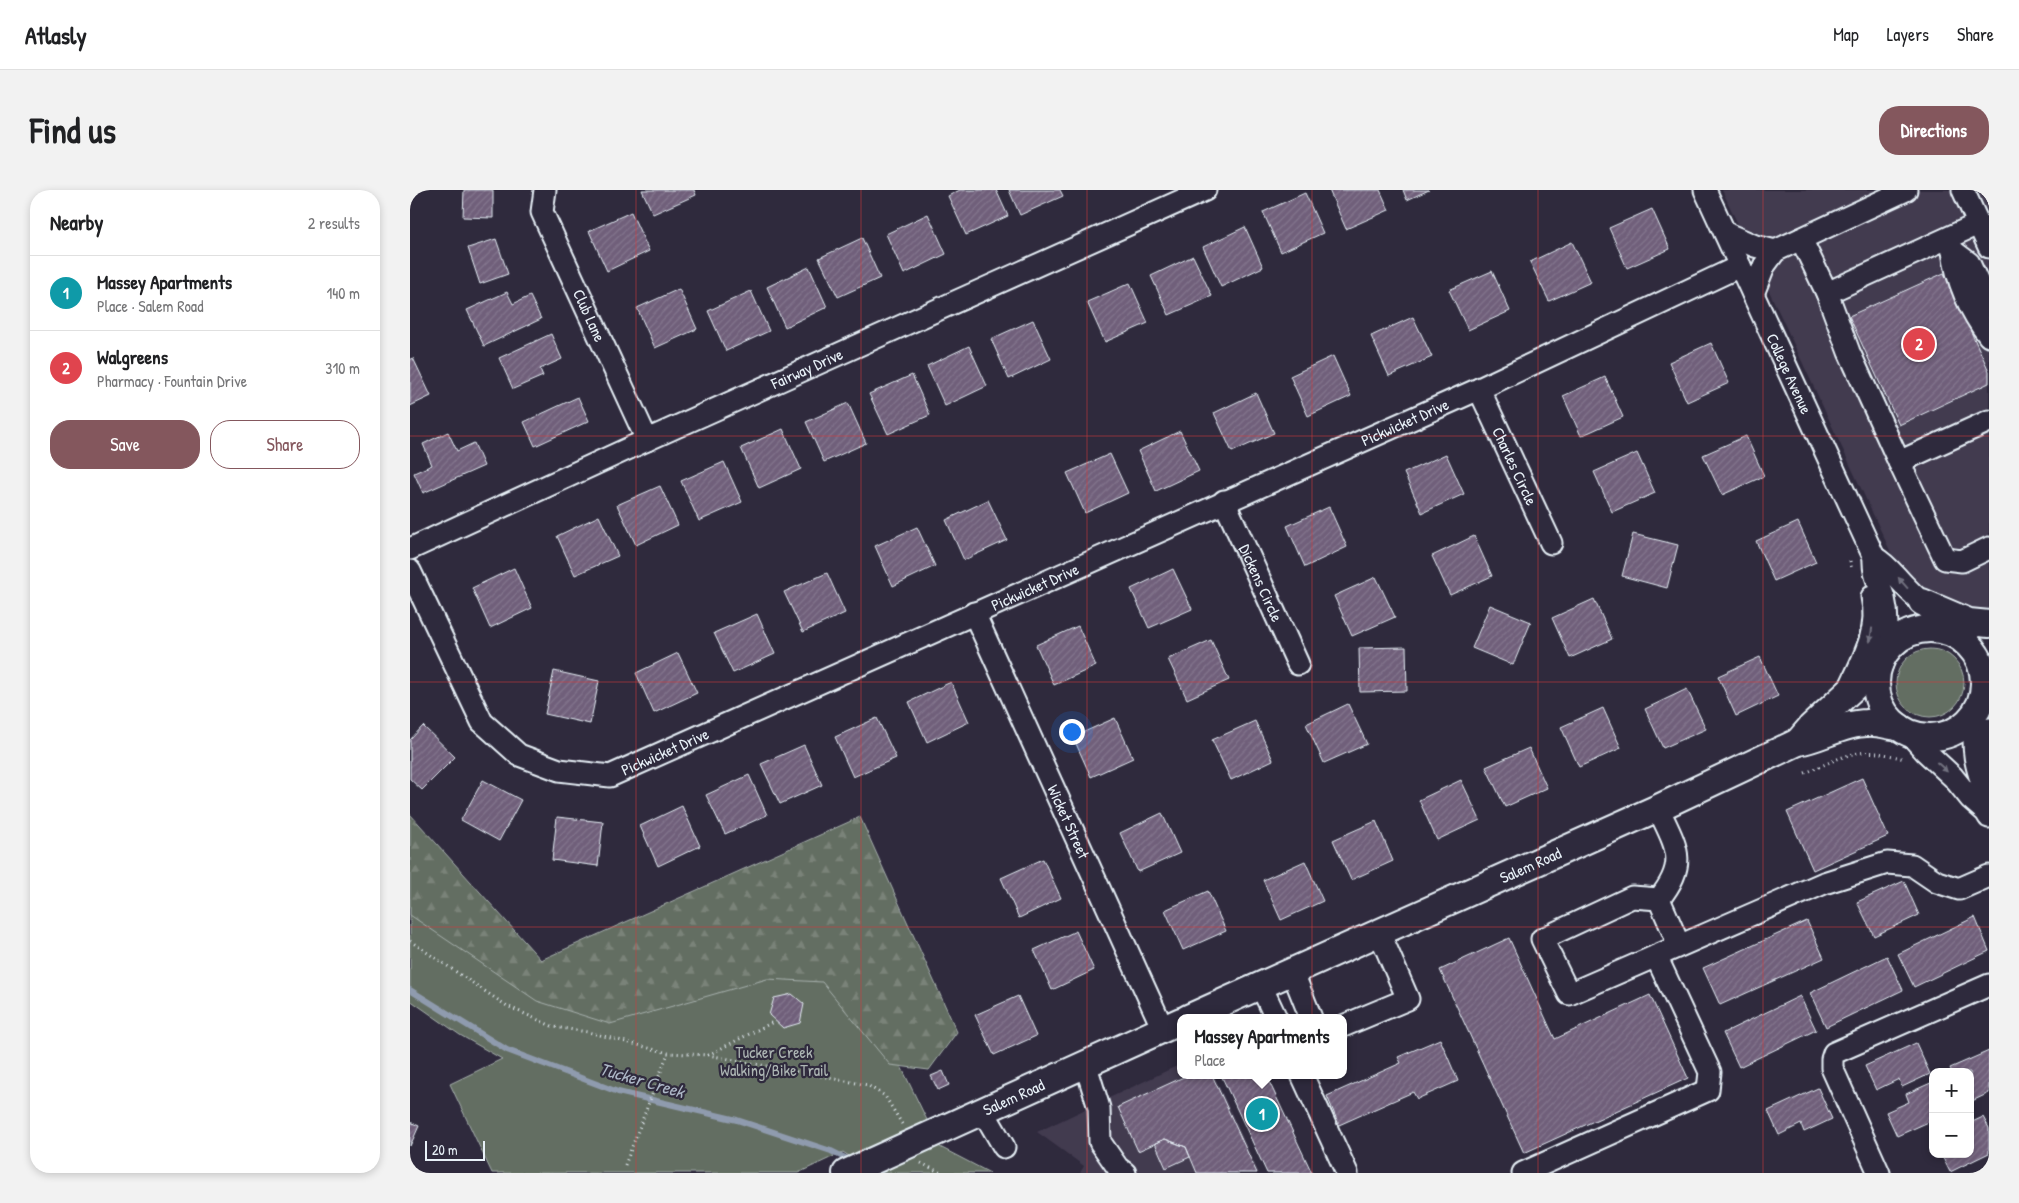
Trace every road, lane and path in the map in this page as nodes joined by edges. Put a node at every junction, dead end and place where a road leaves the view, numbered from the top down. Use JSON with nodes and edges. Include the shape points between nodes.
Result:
{"nodes":[{"id":1,"x":545,"y":190,"type":"edge"},
{"id":2,"x":1205,"y":190,"type":"edge"},
{"id":3,"x":1705,"y":190,"type":"edge"},
{"id":4,"x":1906,"y":190,"type":"edge"},
{"id":5,"x":1963,"y":190,"type":"edge"},
{"id":6,"x":1870,"y":197,"type":"edge"},
{"id":7,"x":1978,"y":224,"type":"junction"},
{"id":8,"x":1725,"y":233,"type":"junction"},
{"id":9,"x":1801,"y":239,"type":"junction"},
{"id":10,"x":1951,"y":244,"type":"junction"},
{"id":11,"x":1989,"y":247,"type":"edge"},
{"id":12,"x":1775,"y":250,"type":"junction"},
{"id":13,"x":1740,"y":266,"type":"junction"},
{"id":14,"x":1827,"y":293,"type":"junction"},
{"id":15,"x":1753,"y":294,"type":"junction"},
{"id":16,"x":1989,"y":307,"type":"edge"},
{"id":17,"x":1989,"y":336,"type":"edge"},
{"id":18,"x":1479,"y":389,"type":"junction"},
{"id":19,"x":1989,"y":421,"type":"edge"},
{"id":20,"x":647,"y":440,"type":"junction"},
{"id":21,"x":1899,"y":462,"type":"junction"},
{"id":22,"x":1224,"y":501,"type":"junction"},
{"id":23,"x":1551,"y":543,"type":"dead end"},
{"id":24,"x":1989,"y":548,"type":"edge"},
{"id":25,"x":410,"y":549,"type":"edge"},
{"id":26,"x":1850,"y":561,"type":"dead end"},
{"id":27,"x":1867,"y":568,"type":"junction"},
{"id":28,"x":410,"y":571,"type":"edge"},
{"id":29,"x":1922,"y":602,"type":"junction"},
{"id":30,"x":974,"y":613,"type":"junction"},
{"id":31,"x":1989,"y":624,"type":"edge"},
{"id":32,"x":1954,"y":635,"type":"junction"},
{"id":33,"x":1989,"y":639,"type":"edge"},
{"id":34,"x":1881,"y":660,"type":"junction"},
{"id":35,"x":1298,"y":664,"type":"dead end"},
{"id":36,"x":1846,"y":694,"type":"junction"},
{"id":37,"x":1983,"y":711,"type":"edge"},
{"id":38,"x":1807,"y":740,"type":"junction"},
{"id":39,"x":1910,"y":743,"type":"junction"},
{"id":40,"x":1805,"y":772,"type":"dead end"},
{"id":41,"x":1989,"y":774,"type":"edge"},
{"id":42,"x":1988,"y":805,"type":"edge"},
{"id":43,"x":1658,"y":808,"type":"junction"},
{"id":44,"x":1989,"y":876,"type":"edge"},
{"id":45,"x":1659,"y":899,"type":"junction"},
{"id":46,"x":1380,"y":934,"type":"junction"},
{"id":47,"x":410,"y":940,"type":"edge"},
{"id":48,"x":1679,"y":945,"type":"junction"},
{"id":49,"x":1656,"y":956,"type":"junction"},
{"id":50,"x":1293,"y":973,"type":"junction"},
{"id":51,"x":1989,"y":985,"type":"edge"},
{"id":52,"x":1261,"y":986,"type":"junction"},
{"id":53,"x":1197,"y":1014,"type":"edge"},
{"id":54,"x":1274,"y":1014,"type":"edge"},
{"id":55,"x":1310,"y":1014,"type":"edge"},
{"id":56,"x":775,"y":1021,"type":"dead end"},
{"id":57,"x":1347,"y":1024,"type":"edge"},
{"id":58,"x":1172,"y":1025,"type":"edge"},
{"id":59,"x":668,"y":1053,"type":"junction"},
{"id":60,"x":708,"y":1055,"type":"junction"},
{"id":61,"x":1086,"y":1066,"type":"junction"},
{"id":62,"x":1304,"y":1079,"type":"edge"},
{"id":63,"x":983,"y":1110,"type":"junction"},
{"id":64,"x":906,"y":1131,"type":"dead end"},
{"id":65,"x":1004,"y":1147,"type":"dead end"},
{"id":66,"x":625,"y":1164,"type":"dead end"},
{"id":67,"x":922,"y":1165,"type":"dead end"},
{"id":68,"x":846,"y":1173,"type":"edge"},
{"id":69,"x":941,"y":1173,"type":"edge"},
{"id":70,"x":1125,"y":1173,"type":"edge"},
{"id":71,"x":1347,"y":1173,"type":"edge"},
{"id":72,"x":1523,"y":1173,"type":"edge"},
{"id":73,"x":1879,"y":1173,"type":"edge"}],
"edges":[{"from":1,"to":20,"type":"street","name":"Club Lane","via":[[542,212]]},
{"from":2,"to":20,"type":"street","name":"Fairway Drive"},
{"from":3,"to":8,"type":"street","name":"College Avenue"},
{"from":4,"to":6,"type":"street"},
{"from":5,"to":7,"type":"street"},
{"from":6,"to":9,"type":"street"},
{"from":7,"to":10,"type":"street"},
{"from":7,"to":11,"type":"street"},
{"from":8,"to":12,"type":"street","via":[[1755,246]]},
{"from":8,"to":13,"type":"street","name":"College Avenue"},
{"from":9,"to":12,"type":"street"},
{"from":9,"to":14,"type":"street"},
{"from":10,"to":14,"type":"street"},
{"from":10,"to":16,"type":"street","via":[[1969,263]]},
{"from":10,"to":17,"type":"street","via":[[1955,271]]},
{"from":12,"to":15,"type":"street","via":[[1764,266]]},
{"from":13,"to":15,"type":"street","name":"College Avenue"},
{"from":13,"to":18,"type":"street","name":"Pickwicket Drive"},
{"from":14,"to":21,"type":"street","via":[[1849,352]]},
{"from":15,"to":27,"type":"street","name":"College Avenue"},
{"from":18,"to":22,"type":"street","name":"Pickwicket Drive"},
{"from":18,"to":23,"type":"street","name":"Charles Circle"},
{"from":19,"to":21,"type":"street"},
{"from":20,"to":25,"type":"street","name":"Fairway Drive"},
{"from":21,"to":24,"type":"street","via":[[1945,559],[1962,561]]},
{"from":22,"to":30,"type":"street","name":"Pickwicket Drive"},
{"from":22,"to":35,"type":"street","name":"Dickens Circle"},
{"from":26,"to":27,"type":"path"},
{"from":29,"to":27,"type":"street","name":"College Avenue","one_way":true,"via":[[1888,565]]},
{"from":27,"to":34,"type":"street","name":"College Avenue","via":[[1883,597],[1887,619],[1888,632]]},
{"from":27,"to":36,"type":"street","one_way":true,"via":[[1874,604],[1869,648]]},
{"from":28,"to":30,"type":"street","name":"Pickwicket Drive","via":[[482,722],[519,754],[559,770],[610,776]]},
{"from":29,"to":31,"type":"main road","via":[[1969,622]]},
{"from":29,"to":32,"type":"street","name":"College Avenue"},
{"from":30,"to":58,"type":"street","name":"Wicket Street"},
{"from":32,"to":33,"type":"main road"},
{"from":32,"to":34,"type":"main road","via":[[1926,628],[1910,632],[1896,640]]},
{"from":32,"to":37,"type":"main road","via":[[1974,651],[1982,668]]},
{"from":34,"to":36,"type":"main road","name":"Salem Road"},
{"from":34,"to":39,"type":"main road","via":[[1876,686],[1878,698]]},
{"from":36,"to":38,"type":"main road","name":"Salem Road","via":[[1811,727]]},
{"from":37,"to":39,"type":"main road","via":[[1951,733]]},
{"from":37,"to":41,"type":"street"},
{"from":37,"to":42,"type":"street","via":[[1973,752]]},
{"from":38,"to":39,"type":"main road","via":[[1826,744],[1854,738]]},
{"from":38,"to":39,"type":"main road","name":"Salem Road","via":[[1867,723]]},
{"from":38,"to":43,"type":"main road","name":"Salem Road"},
{"from":39,"to":40,"type":"path","via":[[1856,752]]},
{"from":39,"to":42,"type":"street","one_way":true},
{"from":43,"to":45,"type":"street","via":[[1675,844],[1678,867],[1671,885]]},
{"from":43,"to":46,"type":"main road","name":"Salem Road"},
{"from":44,"to":48,"type":"street","via":[[1959,889],[1936,882],[1912,865],[1887,863],[1824,883]]},
{"from":45,"to":48,"type":"street"},
{"from":45,"to":49,"type":"street","via":[[1632,897],[1542,938],[1569,994]]},
{"from":46,"to":50,"type":"main road","name":"Salem Road"},
{"from":46,"to":57,"type":"street","via":[[1408,999]]},
{"from":47,"to":59,"type":"path","via":[[507,1006],[554,1027],[588,1032]]},
{"from":48,"to":49,"type":"street"},
{"from":49,"to":72,"type":"street","via":[[1710,1072],[1708,1090]]},
{"from":50,"to":52,"type":"main road","name":"Salem Road"},
{"from":50,"to":55,"type":"street"},
{"from":51,"to":73,"type":"street","via":[[1834,1053],[1832,1068]]},
{"from":52,"to":53,"type":"main road","name":"Salem Road"},
{"from":52,"to":54,"type":"street"},
{"from":56,"to":60,"type":"path"},
{"from":58,"to":61,"type":"main road","name":"Salem Road"},
{"from":59,"to":60,"type":"path"},
{"from":59,"to":66,"type":"path"},
{"from":60,"to":64,"type":"path","via":[[873,1087],[888,1100]]},
{"from":61,"to":63,"type":"main road","name":"Salem Road"},
{"from":61,"to":70,"type":"street","via":[[1099,1108],[1100,1142]]},
{"from":62,"to":71,"type":"street"},
{"from":63,"to":65,"type":"street"},
{"from":63,"to":68,"type":"main road","name":"Salem Road"},
{"from":67,"to":69,"type":"path"}]}
